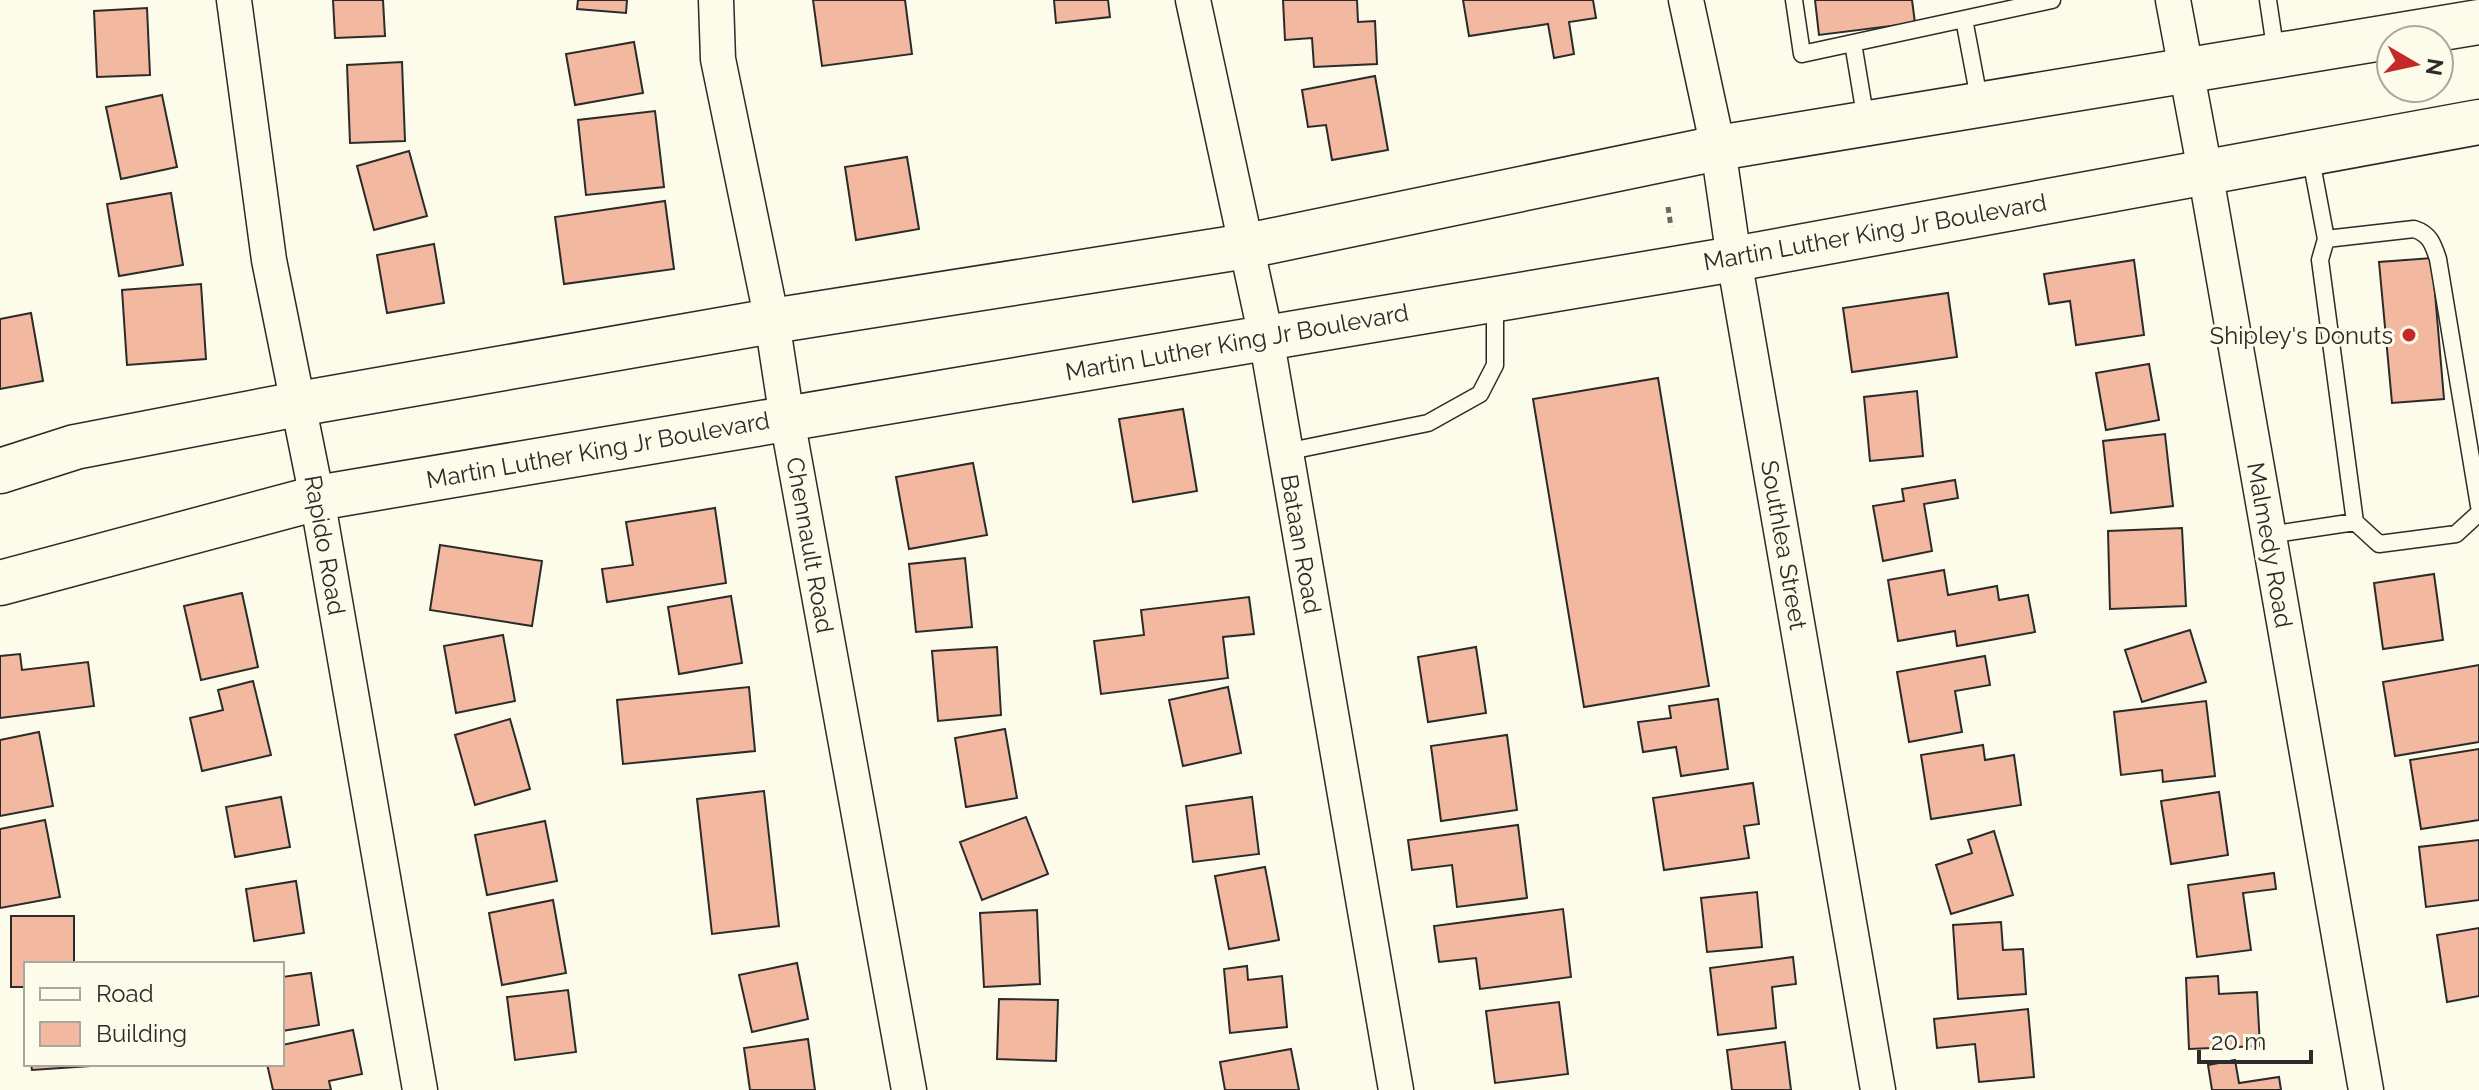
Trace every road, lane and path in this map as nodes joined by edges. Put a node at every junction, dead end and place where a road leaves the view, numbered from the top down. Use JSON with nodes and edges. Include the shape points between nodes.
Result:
{"nodes":[{"id":1,"x":234,"y":0,"type":"edge"},
{"id":2,"x":716,"y":0,"type":"edge"},
{"id":3,"x":1193,"y":0,"type":"edge"},
{"id":4,"x":1686,"y":0,"type":"edge"},
{"id":5,"x":1794,"y":0,"type":"edge"},
{"id":6,"x":2052,"y":0,"type":"edge"},
{"id":7,"x":2173,"y":0,"type":"edge"},
{"id":8,"x":2268,"y":0,"type":"edge"},
{"id":9,"x":1964,"y":19,"type":"junction"},
{"id":10,"x":2475,"y":24,"type":"edge"},
{"id":11,"x":1853,"y":43,"type":"junction"},
{"id":12,"x":2276,"y":56,"type":"junction"},
{"id":13,"x":2185,"y":71,"type":"junction"},
{"id":14,"x":1980,"y":105,"type":"junction"},
{"id":15,"x":2479,"y":122,"type":"edge"},
{"id":16,"x":1866,"y":124,"type":"junction"},
{"id":17,"x":1718,"y":148,"type":"junction"},
{"id":18,"x":2310,"y":152,"type":"junction"},
{"id":19,"x":2205,"y":171,"type":"junction"},
{"id":20,"x":1668,"y":207,"type":"dead end"},
{"id":21,"x":1671,"y":227,"type":"dead end"},
{"id":22,"x":2326,"y":239,"type":"junction"},
{"id":23,"x":1247,"y":246,"type":"junction"},
{"id":24,"x":1734,"y":259,"type":"junction"},
{"id":25,"x":1495,"y":299,"type":"junction"},
{"id":26,"x":772,"y":321,"type":"junction"},
{"id":27,"x":1266,"y":337,"type":"junction"},
{"id":28,"x":298,"y":404,"type":"junction"},
{"id":29,"x":787,"y":419,"type":"junction"},
{"id":30,"x":1285,"y":452,"type":"junction"},
{"id":31,"x":0,"y":471,"type":"edge"},
{"id":32,"x":317,"y":498,"type":"junction"},
{"id":33,"x":2479,"y":506,"type":"edge"},
{"id":34,"x":2479,"y":513,"type":"edge"},
{"id":35,"x":2355,"y":522,"type":"junction"},
{"id":36,"x":2269,"y":535,"type":"junction"},
{"id":37,"x":0,"y":583,"type":"edge"},
{"id":38,"x":420,"y":1090,"type":"edge"},
{"id":39,"x":909,"y":1090,"type":"edge"},
{"id":40,"x":1396,"y":1090,"type":"edge"},
{"id":41,"x":1878,"y":1090,"type":"edge"},
{"id":42,"x":2366,"y":1090,"type":"edge"}],
"edges":[{"from":1,"to":28,"type":"street","name":"Rapido Road","via":[[269,260]]},
{"from":2,"to":26,"type":"street","name":"Chennault Road","via":[[718,59]]},
{"from":3,"to":23,"type":"street","name":"Bataan Road"},
{"from":4,"to":17,"type":"street","name":"Southlea Street"},
{"from":5,"to":11,"type":"lane","via":[[1802,54]]},
{"from":6,"to":9,"type":"lane"},
{"from":7,"to":13,"type":"street","name":"Malmedy Road"},
{"from":8,"to":12,"type":"lane"},
{"from":9,"to":11,"type":"lane"},
{"from":9,"to":14,"type":"lane"},
{"from":10,"to":12,"type":"main road"},
{"from":11,"to":16,"type":"lane"},
{"from":12,"to":13,"type":"main road"},
{"from":13,"to":14,"type":"main road"},
{"from":13,"to":19,"type":"street","name":"Malmedy Road"},
{"from":14,"to":16,"type":"main road"},
{"from":15,"to":18,"type":"main road","name":"Martin Luther King Jr Boulevard"},
{"from":16,"to":17,"type":"main road"},
{"from":17,"to":23,"type":"main road"},
{"from":17,"to":24,"type":"street","name":"Southlea Street"},
{"from":18,"to":19,"type":"main road","name":"Martin Luther King Jr Boulevard"},
{"from":18,"to":22,"type":"lane"},
{"from":19,"to":24,"type":"main road","name":"Martin Luther King Jr Boulevard"},
{"from":19,"to":36,"type":"street","name":"Malmedy Road"},
{"from":20,"to":21,"type":"path"},
{"from":22,"to":33,"type":"lane","via":[[2414,229],[2432,242]]},
{"from":22,"to":35,"type":"lane","via":[[2320,260]]},
{"from":23,"to":26,"type":"main road"},
{"from":23,"to":27,"type":"street","name":"Bataan Road"},
{"from":24,"to":25,"type":"main road","name":"Martin Luther King Jr Boulevard"},
{"from":24,"to":41,"type":"street","name":"Southlea Street"},
{"from":25,"to":27,"type":"main road","name":"Martin Luther King Jr Boulevard"},
{"from":25,"to":30,"type":"lane","via":[[1495,365],[1480,394],[1428,423]]},
{"from":26,"to":28,"type":"main road"},
{"from":26,"to":29,"type":"street","name":"Chennault Road"},
{"from":27,"to":29,"type":"main road","name":"Martin Luther King Jr Boulevard"},
{"from":27,"to":30,"type":"street","name":"Bataan Road"},
{"from":28,"to":31,"type":"main road","via":[[75,447]]},
{"from":28,"to":32,"type":"street","name":"Rapido Road"},
{"from":29,"to":32,"type":"main road","name":"Martin Luther King Jr Boulevard"},
{"from":29,"to":39,"type":"street","name":"Chennault Road"},
{"from":30,"to":40,"type":"street","name":"Bataan Road"},
{"from":32,"to":37,"type":"main road","name":"Martin Luther King Jr Boulevard"},
{"from":32,"to":38,"type":"street","name":"Rapido Road"},
{"from":34,"to":35,"type":"lane","via":[[2456,534],[2379,544]]},
{"from":35,"to":36,"type":"lane"},
{"from":36,"to":42,"type":"street","name":"Malmedy Road"}]}
